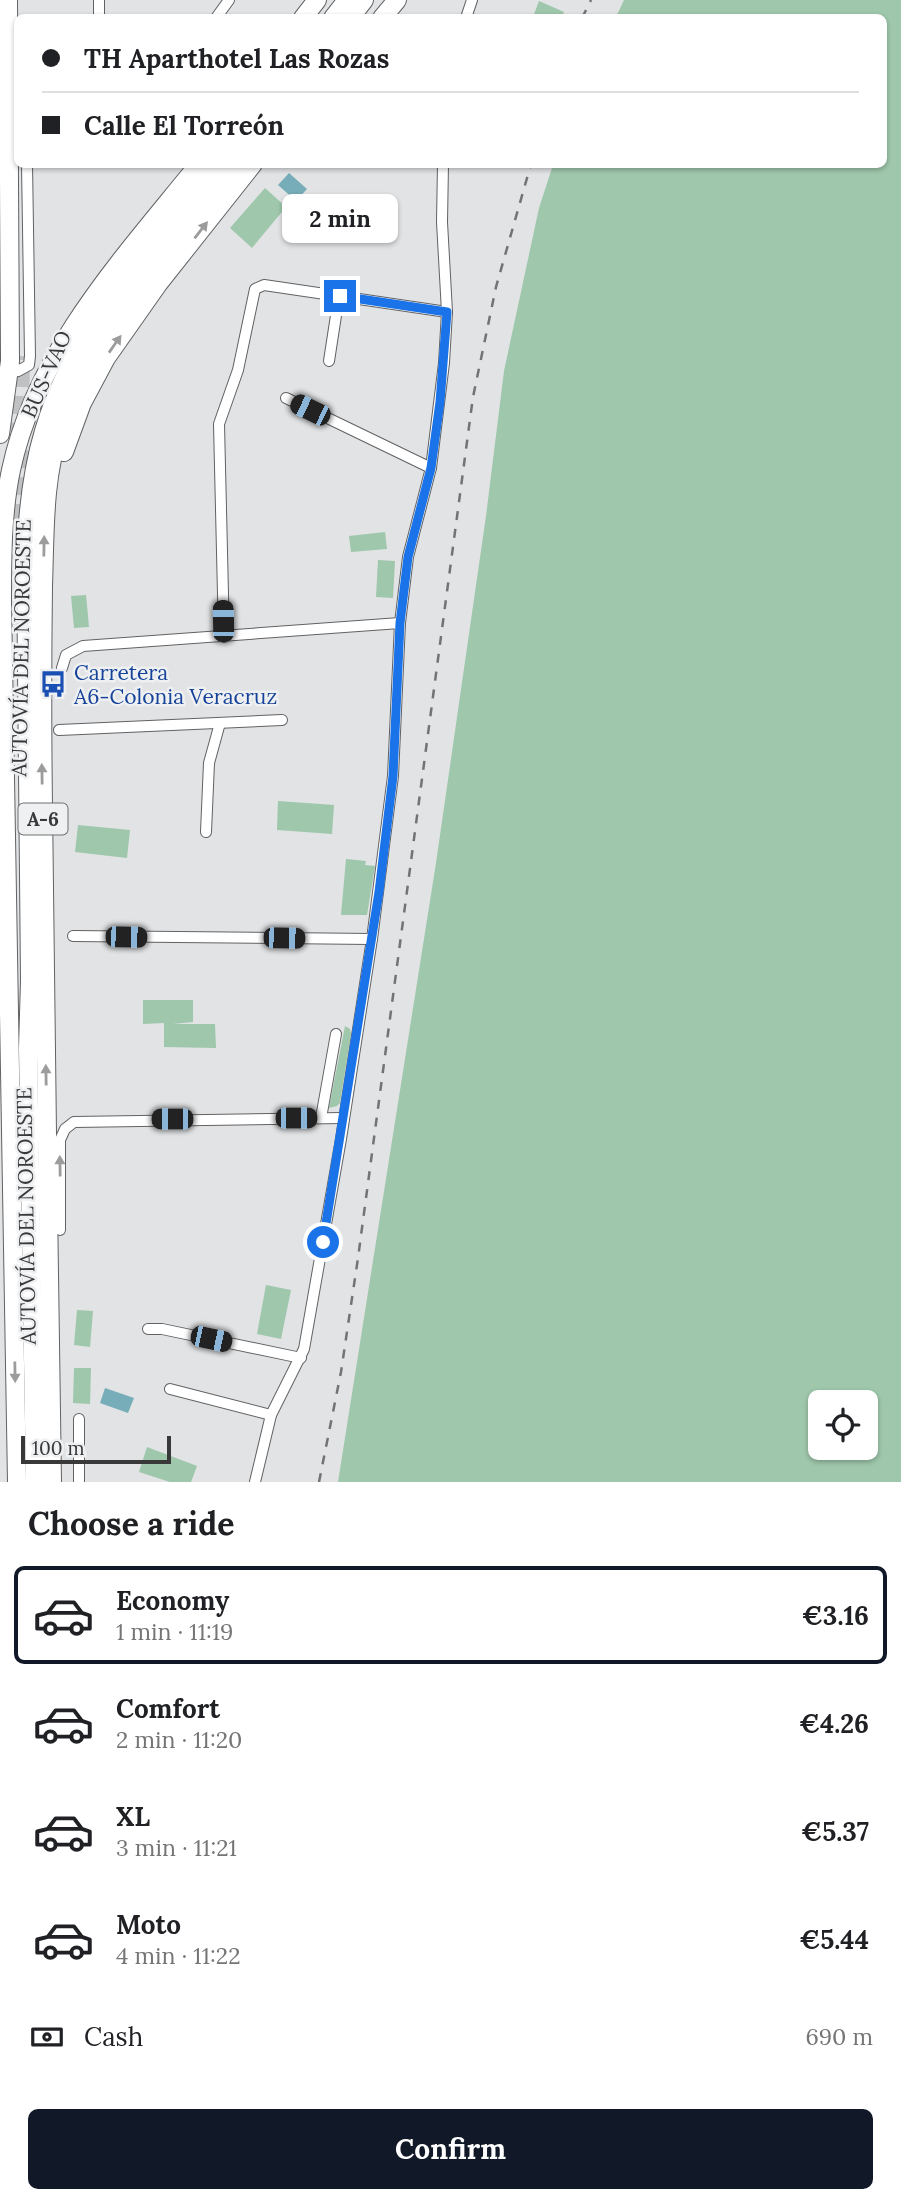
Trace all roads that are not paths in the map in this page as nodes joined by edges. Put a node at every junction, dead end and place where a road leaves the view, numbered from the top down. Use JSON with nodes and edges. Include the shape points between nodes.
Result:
{"nodes":[{"id":1,"x":8,"y":0,"type":"edge"},
{"id":2,"x":317,"y":0,"type":"edge"},
{"id":3,"x":330,"y":0,"type":"edge"},
{"id":4,"x":347,"y":0,"type":"edge"},
{"id":5,"x":397,"y":0,"type":"edge"},
{"id":6,"x":306,"y":14,"type":"edge"},
{"id":7,"x":319,"y":14,"type":"edge"},
{"id":8,"x":336,"y":14,"type":"edge"},
{"id":9,"x":385,"y":14,"type":"edge"},
{"id":10,"x":9,"y":142,"type":"edge"},
{"id":11,"x":20,"y":168,"type":"edge"},
{"id":12,"x":27,"y":168,"type":"edge"},
{"id":13,"x":182,"y":168,"type":"edge"},
{"id":14,"x":196,"y":168,"type":"edge"},
{"id":15,"x":212,"y":168,"type":"edge"},
{"id":16,"x":230,"y":168,"type":"edge"},
{"id":17,"x":250,"y":168,"type":"edge"},
{"id":18,"x":443,"y":168,"type":"edge"},
{"id":19,"x":340,"y":296,"type":"junction"},
{"id":20,"x":447,"y":312,"type":"junction"},
{"id":21,"x":5,"y":331,"type":"edge"},
{"id":22,"x":15,"y":358,"type":"junction"},
{"id":23,"x":329,"y":361,"type":"dead end"},
{"id":24,"x":286,"y":398,"type":"dead end"},
{"id":25,"x":0,"y":434,"type":"edge"},
{"id":26,"x":431,"y":468,"type":"junction"},
{"id":27,"x":0,"y":475,"type":"edge"},
{"id":28,"x":45,"y":496,"type":"junction"},
{"id":29,"x":18,"y":522,"type":"tunnel mouth"},
{"id":30,"x":400,"y":623,"type":"junction"},
{"id":31,"x":223,"y":637,"type":"junction"},
{"id":32,"x":62,"y":668,"type":"dead end"},
{"id":33,"x":0,"y":685,"type":"edge"},
{"id":34,"x":282,"y":720,"type":"dead end"},
{"id":35,"x":220,"y":723,"type":"junction"},
{"id":36,"x":60,"y":730,"type":"dead end"},
{"id":37,"x":5,"y":740,"type":"junction"},
{"id":38,"x":206,"y":832,"type":"dead end"},
{"id":39,"x":73,"y":936,"type":"dead end"},
{"id":40,"x":372,"y":939,"type":"junction"},
{"id":41,"x":335,"y":1034,"type":"dead end"},
{"id":42,"x":28,"y":1048,"type":"junction"},
{"id":43,"x":321,"y":1118,"type":"junction"},
{"id":44,"x":344,"y":1118,"type":"junction"},
{"id":45,"x":60,"y":1230,"type":"joint"},
{"id":46,"x":148,"y":1329,"type":"dead end"},
{"id":47,"x":301,"y":1358,"type":"junction"},
{"id":48,"x":170,"y":1389,"type":"dead end"},
{"id":49,"x":271,"y":1415,"type":"junction"},
{"id":50,"x":79,"y":1419,"type":"dead end"},
{"id":51,"x":17,"y":1482,"type":"edge"},
{"id":52,"x":35,"y":1482,"type":"edge"},
{"id":53,"x":52,"y":1482,"type":"edge"},
{"id":54,"x":62,"y":1482,"type":"edge"},
{"id":55,"x":79,"y":1482,"type":"edge"},
{"id":56,"x":255,"y":1482,"type":"edge"}],
"edges":[{"from":1,"to":10,"type":"highway"},
{"from":2,"to":6,"type":"highway"},
{"from":3,"to":7,"type":"highway"},
{"from":4,"to":8,"type":"highway"},
{"from":5,"to":9,"type":"highway"},
{"from":10,"to":21,"type":"highway"},
{"from":11,"to":22,"type":"highway"},
{"from":12,"to":22,"type":"street","via":[[29,365],[18,371]]},
{"from":13,"to":27,"type":"highway","via":[[56,338],[24,397]]},
{"from":14,"to":37,"type":"highway","name":"AUTOVÍA DEL NOROESTE","number":"A-6","via":[[74,327],[23,425],[11,468],[2,559]]},
{"from":15,"to":42,"type":"highway","name":"BUS-VAO","via":[[92,327],[60,389],[36,461],[26,562]]},
{"from":16,"to":28,"type":"highway","name":"AUTOVÍA DEL NOROESTE","number":"A-6","via":[[136,285],[96,346],[61,425]]},
{"from":28,"to":17,"type":"highway","one_way":true,"via":[[56,486],[82,403],[106,358]]},
{"from":18,"to":20,"type":"street"},
{"from":19,"to":20,"type":"street"},
{"from":19,"to":23,"type":"street"},
{"from":19,"to":31,"type":"street","via":[[264,285],[254,292],[238,370],[219,424]]},
{"from":20,"to":26,"type":"street"},
{"from":21,"to":22,"type":"highway"},
{"from":22,"to":25,"type":"highway"},
{"from":24,"to":26,"type":"street"},
{"from":26,"to":30,"type":"street","via":[[408,557]]},
{"from":53,"to":28,"type":"highway","name":"AUTOVÍA DEL NOROESTE","number":"A-6","one_way":true,"via":[[41,685]]},
{"from":29,"to":42,"type":"highway","via":[[16,602]]},
{"from":30,"to":31,"type":"street"},
{"from":30,"to":40,"type":"street","via":[[393,776]]},
{"from":31,"to":32,"type":"street","via":[[83,646],[66,655]]},
{"from":33,"to":37,"type":"highway"},
{"from":34,"to":35,"type":"street"},
{"from":35,"to":36,"type":"street"},
{"from":35,"to":38,"type":"street","via":[[209,763]]},
{"from":37,"to":51,"type":"highway","name":"AUTOVÍA DEL NOROESTE","number":"A-6","one_way":true},
{"from":39,"to":40,"type":"street"},
{"from":40,"to":44,"type":"street"},
{"from":41,"to":43,"type":"street"},
{"from":42,"to":52,"type":"highway","name":"BUS-VAO"},
{"from":43,"to":44,"type":"street"},
{"from":45,"to":43,"type":"street","one_way":true,"via":[[60,1140],[74,1122]]},
{"from":44,"to":47,"type":"street"},
{"from":45,"to":54,"type":"highway"},
{"from":46,"to":47,"type":"street"},
{"from":47,"to":49,"type":"street"},
{"from":48,"to":49,"type":"street"},
{"from":49,"to":56,"type":"street"},
{"from":50,"to":55,"type":"street"}]}
